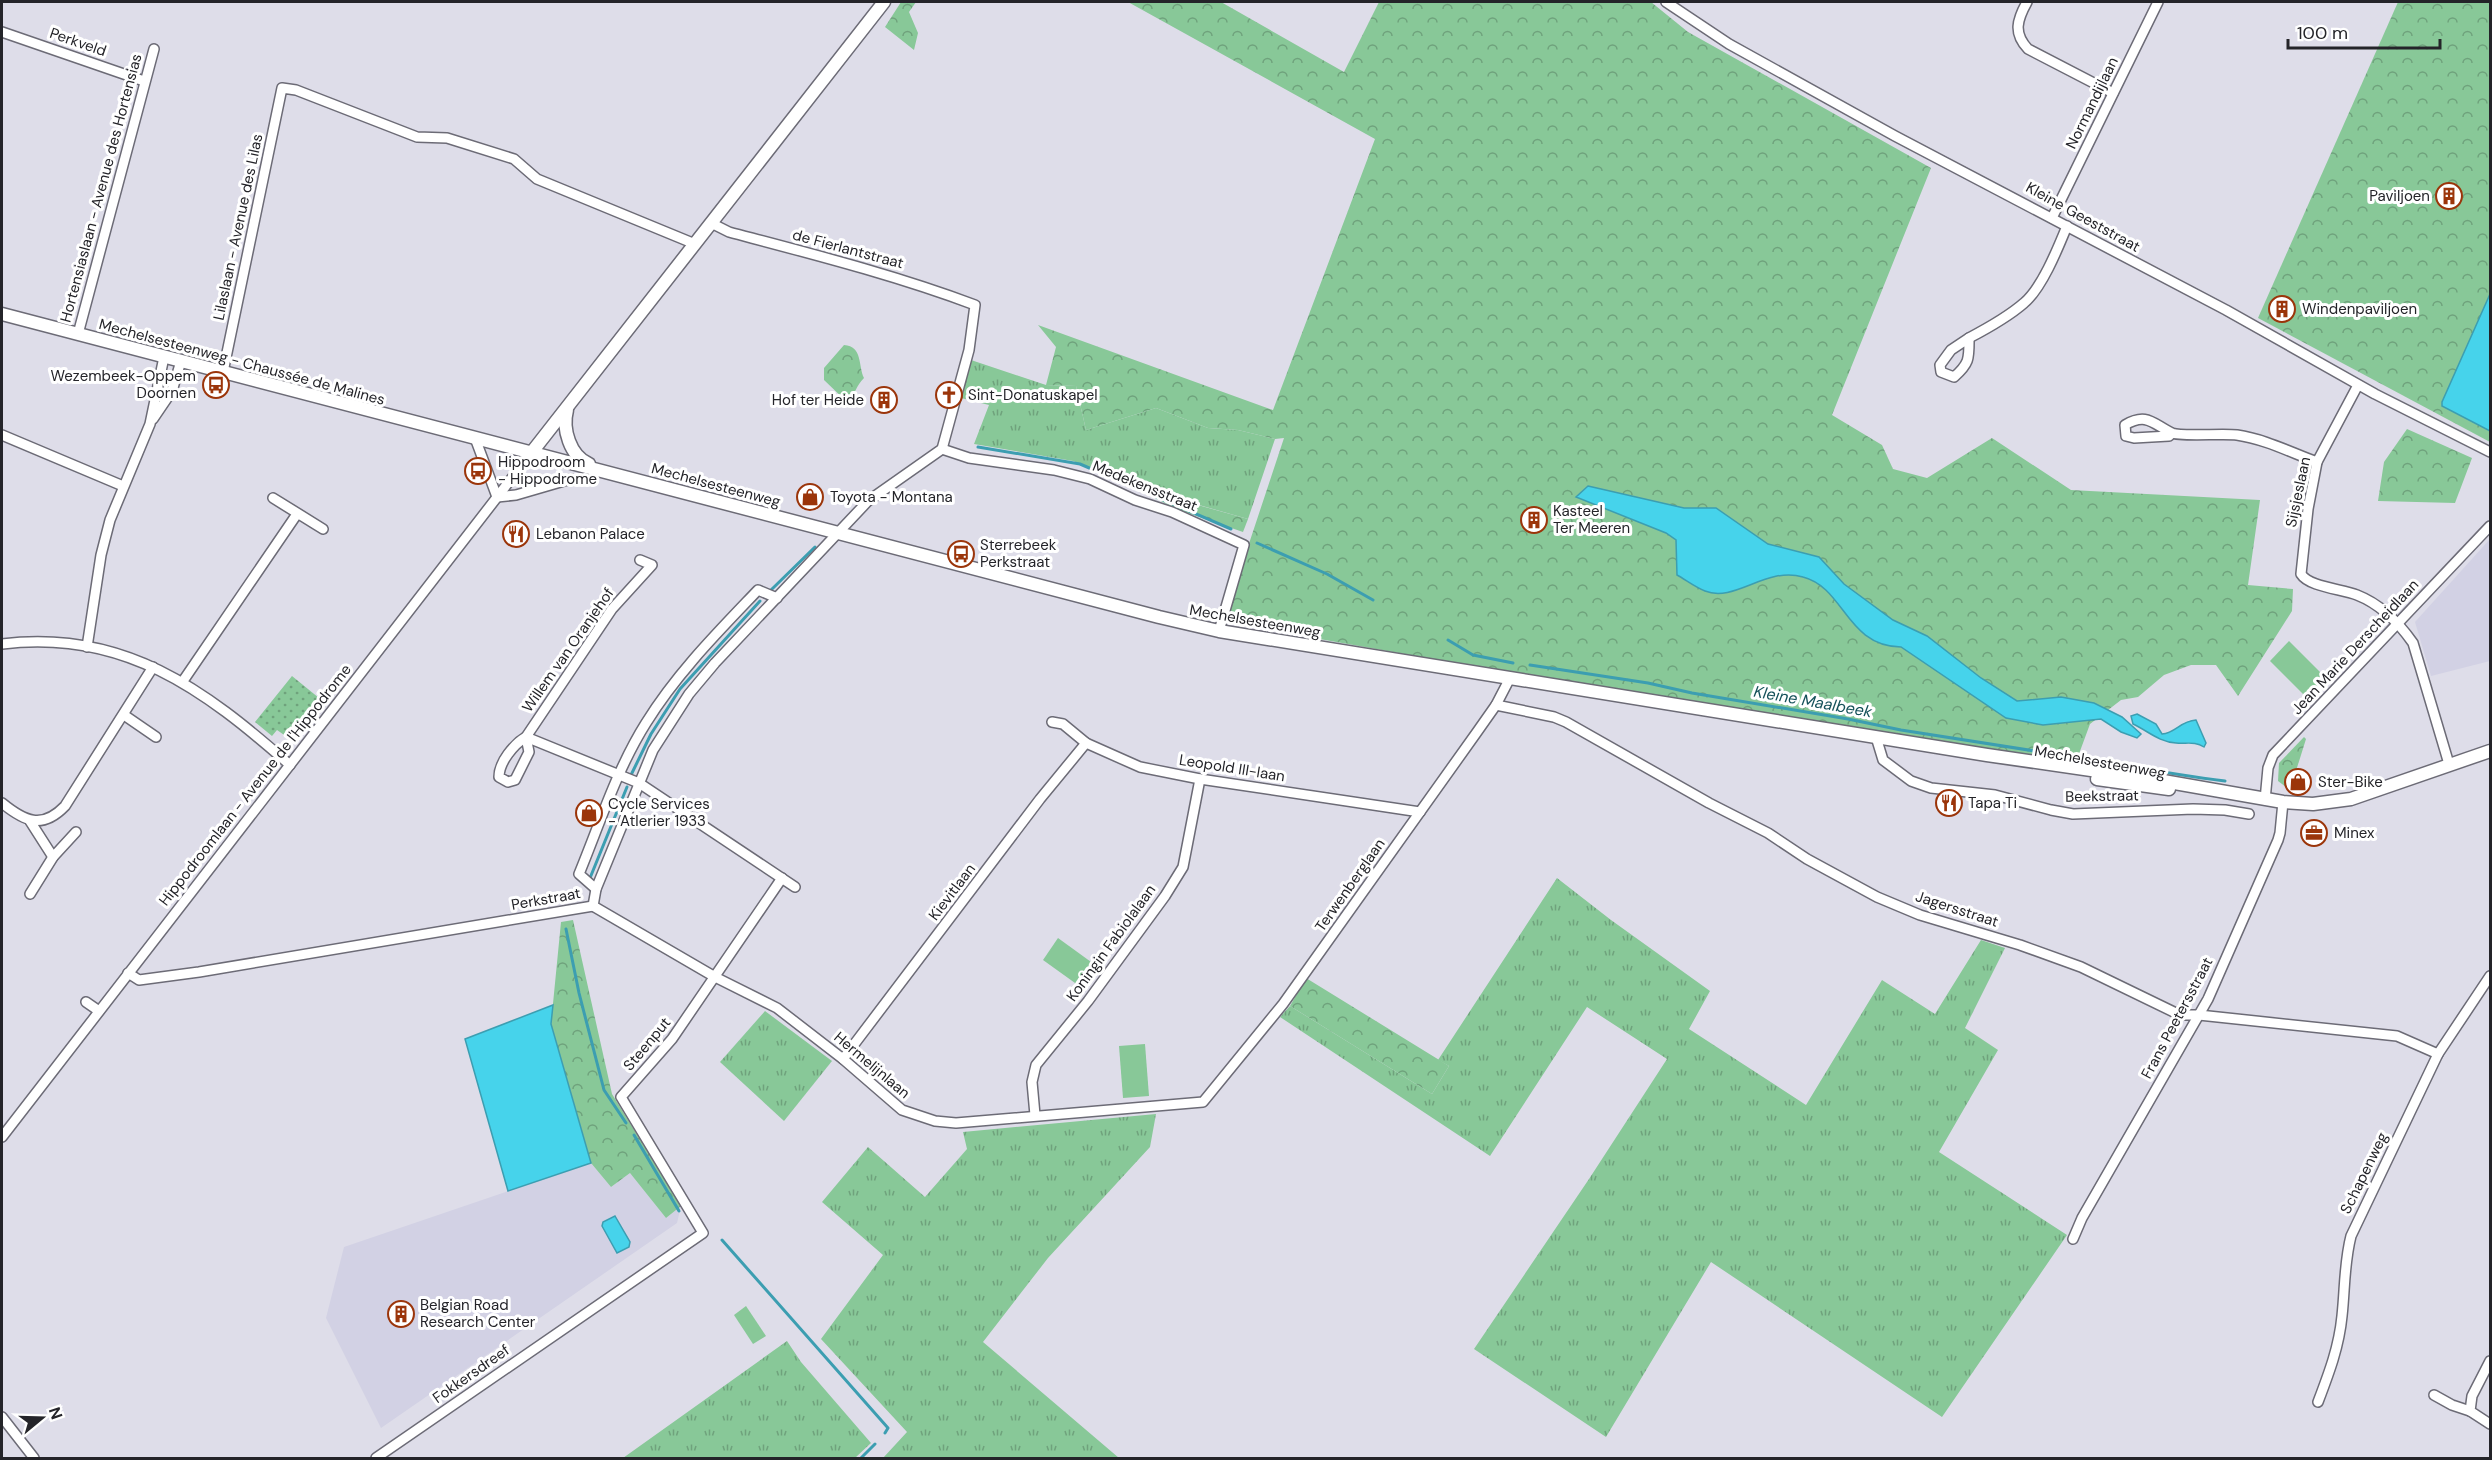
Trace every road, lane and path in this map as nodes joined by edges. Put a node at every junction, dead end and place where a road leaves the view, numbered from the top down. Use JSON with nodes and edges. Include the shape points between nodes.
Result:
{"nodes":[{"id":1,"x":884,"y":2,"type":"edge"},
{"id":2,"x":1666,"y":2,"type":"edge"},
{"id":3,"x":2027,"y":2,"type":"edge"},
{"id":4,"x":2158,"y":2,"type":"edge"},
{"id":5,"x":2,"y":32,"type":"edge"},
{"id":6,"x":154,"y":49,"type":"dead end"},
{"id":7,"x":144,"y":81,"type":"junction"},
{"id":8,"x":2113,"y":93,"type":"junction"},
{"id":9,"x":2052,"y":218,"type":"junction"},
{"id":10,"x":711,"y":223,"type":"junction"},
{"id":11,"x":2067,"y":226,"type":"junction"},
{"id":12,"x":695,"y":244,"type":"junction"},
{"id":13,"x":2,"y":314,"type":"edge"},
{"id":14,"x":78,"y":334,"type":"junction"},
{"id":15,"x":1969,"y":338,"type":"dead end"},
{"id":16,"x":164,"y":357,"type":"junction"},
{"id":17,"x":181,"y":361,"type":"junction"},
{"id":18,"x":223,"y":372,"type":"junction"},
{"id":19,"x":2358,"y":385,"type":"junction"},
{"id":20,"x":567,"y":408,"type":"junction"},
{"id":21,"x":150,"y":424,"type":"junction"},
{"id":22,"x":2172,"y":433,"type":"dead end"},
{"id":23,"x":2,"y":435,"type":"edge"},
{"id":24,"x":475,"y":438,"type":"junction"},
{"id":25,"x":942,"y":449,"type":"junction"},
{"id":26,"x":532,"y":452,"type":"junction"},
{"id":27,"x":2490,"y":452,"type":"edge"},
{"id":28,"x":2317,"y":462,"type":"junction"},
{"id":29,"x":601,"y":470,"type":"junction"},
{"id":30,"x":571,"y":479,"type":"dead end"},
{"id":31,"x":123,"y":486,"type":"junction"},
{"id":32,"x":497,"y":497,"type":"junction"},
{"id":33,"x":273,"y":498,"type":"dead end"},
{"id":34,"x":297,"y":514,"type":"junction"},
{"id":35,"x":2490,"y":526,"type":"edge"},
{"id":36,"x":323,"y":529,"type":"dead end"},
{"id":37,"x":838,"y":533,"type":"junction"},
{"id":38,"x":640,"y":560,"type":"dead end"},
{"id":39,"x":777,"y":598,"type":"junction"},
{"id":40,"x":2397,"y":624,"type":"junction"},
{"id":41,"x":1219,"y":631,"type":"junction"},
{"id":42,"x":2,"y":644,"type":"edge"},
{"id":43,"x":87,"y":647,"type":"junction"},
{"id":44,"x":153,"y":667,"type":"junction"},
{"id":45,"x":1510,"y":678,"type":"junction"},
{"id":46,"x":183,"y":681,"type":"junction"},
{"id":47,"x":1496,"y":705,"type":"junction"},
{"id":48,"x":124,"y":715,"type":"junction"},
{"id":49,"x":1052,"y":722,"type":"dead end"},
{"id":50,"x":156,"y":737,"type":"dead end"},
{"id":51,"x":526,"y":737,"type":"junction"},
{"id":52,"x":1876,"y":737,"type":"junction"},
{"id":53,"x":1086,"y":743,"type":"junction"},
{"id":54,"x":2490,"y":751,"type":"edge"},
{"id":55,"x":2449,"y":764,"type":"junction"},
{"id":56,"x":290,"y":765,"type":"junction"},
{"id":57,"x":620,"y":775,"type":"junction"},
{"id":58,"x":1200,"y":779,"type":"junction"},
{"id":59,"x":639,"y":783,"type":"junction"},
{"id":60,"x":2265,"y":800,"type":"junction"},
{"id":61,"x":2283,"y":802,"type":"junction"},
{"id":62,"x":2,"y":803,"type":"edge"},
{"id":63,"x":1420,"y":812,"type":"junction"},
{"id":64,"x":2249,"y":814,"type":"dead end"},
{"id":65,"x":30,"y":821,"type":"junction"},
{"id":66,"x":76,"y":832,"type":"dead end"},
{"id":67,"x":53,"y":857,"type":"junction"},
{"id":68,"x":782,"y":878,"type":"junction"},
{"id":69,"x":795,"y":886,"type":"dead end"},
{"id":70,"x":596,"y":888,"type":"junction"},
{"id":71,"x":30,"y":894,"type":"dead end"},
{"id":72,"x":593,"y":906,"type":"junction"},
{"id":73,"x":128,"y":973,"type":"junction"},
{"id":74,"x":2490,"y":976,"type":"edge"},
{"id":75,"x":716,"y":977,"type":"junction"},
{"id":76,"x":86,"y":1002,"type":"dead end"},
{"id":77,"x":99,"y":1011,"type":"junction"},
{"id":78,"x":2199,"y":1015,"type":"junction"},
{"id":79,"x":2438,"y":1054,"type":"junction"},
{"id":80,"x":843,"y":1059,"type":"junction"},
{"id":81,"x":1203,"y":1102,"type":"joint"},
{"id":82,"x":1035,"y":1115,"type":"junction"},
{"id":83,"x":2,"y":1137,"type":"edge"},
{"id":84,"x":703,"y":1233,"type":"joint"},
{"id":85,"x":2073,"y":1239,"type":"dead end"},
{"id":86,"x":2490,"y":1361,"type":"edge"},
{"id":87,"x":2434,"y":1395,"type":"dead end"},
{"id":88,"x":2318,"y":1402,"type":"dead end"},
{"id":89,"x":2470,"y":1411,"type":"junction"},
{"id":90,"x":2,"y":1417,"type":"edge"},
{"id":91,"x":2490,"y":1424,"type":"edge"},
{"id":92,"x":34,"y":1458,"type":"edge"},
{"id":93,"x":376,"y":1458,"type":"edge"}],
"edges":[{"from":1,"to":10,"type":"main road"},
{"from":2,"to":9,"type":"street","name":"Kleine Geeststraat","via":[[1729,44]]},
{"from":3,"to":8,"type":"street","via":[[2017,27],[2028,49]]},
{"from":4,"to":8,"type":"street","name":"Normandijlaan"},
{"from":5,"to":7,"type":"street","name":"Perkveld"},
{"from":6,"to":7,"type":"street","name":"Hortensiaslaan - Avenue des Hortensias"},
{"from":7,"to":14,"type":"street","name":"Hortensiaslaan - Avenue des Hortensias"},
{"from":8,"to":9,"type":"street","name":"Normandijlaan"},
{"from":9,"to":11,"type":"street","name":"Kleine Geeststraat"},
{"from":10,"to":12,"type":"main road"},
{"from":10,"to":25,"type":"street","name":"de Fierlantstraat","via":[[729,232],[875,271],[975,305],[969,350]]},
{"from":11,"to":15,"type":"street","via":[[2026,302]]},
{"from":11,"to":19,"type":"street","name":"Kleine Geeststraat"},
{"from":12,"to":18,"type":"street","name":"Lilaslaan - Avenue des Lilas","via":[[537,179],[514,159],[447,138],[417,137],[282,88]]},
{"from":12,"to":20,"type":"main road"},
{"from":13,"to":14,"type":"main road","name":"Mechelsesteenweg - Chaussée de Malines"},
{"from":14,"to":16,"type":"main road","name":"Mechelsesteenweg - Chaussée de Malines"},
{"from":16,"to":17,"type":"main road","name":"Mechelsesteenweg - Chaussée de Malines"},
{"from":16,"to":21,"type":"street"},
{"from":17,"to":18,"type":"main road","name":"Mechelsesteenweg - Chaussée de Malines"},
{"from":17,"to":21,"type":"street","via":[[172,391]]},
{"from":18,"to":24,"type":"main road","name":"Mechelsesteenweg - Chaussée de Malines"},
{"from":19,"to":27,"type":"street","name":"Kleine Geeststraat"},
{"from":19,"to":28,"type":"street","name":"Sijsjeslaan"},
{"from":20,"to":26,"type":"main road"},
{"from":20,"to":29,"type":"main road","via":[[564,424],[575,453],[583,462]]},
{"from":21,"to":31,"type":"street"},
{"from":22,"to":28,"type":"street","via":[[2237,435]]},
{"from":23,"to":31,"type":"street"},
{"from":24,"to":26,"type":"main road","name":"Mechelsesteenweg - Chaussée de Malines"},
{"from":24,"to":32,"type":"street"},
{"from":25,"to":37,"type":"street","name":"Perkstraat","via":[[873,496]]},
{"from":25,"to":41,"type":"street","name":"Medekensstraat","via":[[957,456],[1090,478],[1244,545]]},
{"from":26,"to":29,"type":"main road","name":"Mechelsesteenweg"},
{"from":26,"to":32,"type":"street","name":"Hippodroomlaan - Avenue de l'Hippodrome"},
{"from":28,"to":40,"type":"street","name":"Sijsjeslaan","via":[[2300,569],[2303,578],[2359,595]]},
{"from":29,"to":37,"type":"main road","name":"Mechelsesteenweg"},
{"from":30,"to":32,"type":"street"},
{"from":31,"to":43,"type":"street","via":[[101,555]]},
{"from":32,"to":56,"type":"street","name":"Hippodroomlaan - Avenue de l'Hippodrome"},
{"from":33,"to":34,"type":"street"},
{"from":34,"to":36,"type":"street"},
{"from":34,"to":46,"type":"street"},
{"from":35,"to":40,"type":"street","name":"Jean Marie Derscheidlaan"},
{"from":37,"to":39,"type":"street","name":"Perkstraat"},
{"from":37,"to":41,"type":"main road","name":"Mechelsesteenweg"},
{"from":38,"to":51,"type":"street","name":"Willem van Oranjehof","via":[[652,565],[612,609]]},
{"from":39,"to":57,"type":"street","via":[[758,590],[708,642],[645,724]]},
{"from":39,"to":59,"type":"street","name":"Perkstraat","via":[[689,694],[653,750]]},
{"from":40,"to":55,"type":"street","via":[[2413,643]]},
{"from":40,"to":60,"type":"street","name":"Jean Marie Derscheidlaan","via":[[2273,755]]},
{"from":41,"to":45,"type":"main road","name":"Mechelsesteenweg"},
{"from":42,"to":43,"type":"street","via":[[48,642]]},
{"from":43,"to":44,"type":"street"},
{"from":44,"to":46,"type":"street"},
{"from":44,"to":48,"type":"street"},
{"from":45,"to":47,"type":"street","name":"Terwenberglaan"},
{"from":45,"to":52,"type":"main road","name":"Mechelsesteenweg"},
{"from":46,"to":56,"type":"street","via":[[226,710]]},
{"from":47,"to":63,"type":"street","name":"Terwenberglaan"},
{"from":47,"to":78,"type":"street","name":"Jagersstraat","via":[[1566,722],[1877,897],[1920,915],[2081,967],[2180,1016]]},
{"from":48,"to":50,"type":"street"},
{"from":48,"to":65,"type":"street","via":[[65,807],[48,819]]},
{"from":49,"to":53,"type":"street","name":"Leopold III-laan","via":[[1064,724]]},
{"from":51,"to":51,"type":"street","name":"Willem van Oranjehof","via":[[517,742],[499,769],[499,777],[508,782],[515,780],[529,752]]},
{"from":51,"to":57,"type":"street","name":"Willem van Oranjehof"},
{"from":52,"to":60,"type":"main road","name":"Mechelsesteenweg","via":[[2152,788],[2208,790]]},
{"from":52,"to":64,"type":"street","name":"Beekstraat","via":[[1883,760],[1911,781],[1930,788],[1995,795],[2073,814],[2209,809]]},
{"from":53,"to":58,"type":"street","name":"Leopold III-laan","via":[[1140,767]]},
{"from":53,"to":80,"type":"street","name":"Kievitlaan"},
{"from":54,"to":55,"type":"main road","name":"Mechelsesteenweg"},
{"from":55,"to":61,"type":"main road","name":"Mechelsesteenweg","via":[[2351,799],[2313,804]]},
{"from":56,"to":73,"type":"street","name":"Hippodroomlaan - Avenue de l'Hippodrome"},
{"from":57,"to":59,"type":"street","name":"Willem van Oranjehof"},
{"from":57,"to":70,"type":"street","via":[[579,874]]},
{"from":58,"to":63,"type":"street","name":"Leopold III-laan"},
{"from":58,"to":82,"type":"street","name":"Koningin Fabiolalaan","via":[[1183,867],[1088,1001],[1035,1065]]},
{"from":59,"to":68,"type":"street"},
{"from":59,"to":70,"type":"street","name":"Perkstraat"},
{"from":60,"to":61,"type":"main road","name":"Mechelsesteenweg"},
{"from":61,"to":78,"type":"street","name":"Frans Peetersstraat","via":[[2280,833]]},
{"from":62,"to":65,"type":"street"},
{"from":63,"to":81,"type":"street","name":"Terwenberglaan","via":[[1283,1004]]},
{"from":65,"to":67,"type":"street"},
{"from":66,"to":67,"type":"street"},
{"from":67,"to":71,"type":"street"},
{"from":68,"to":69,"type":"street"},
{"from":68,"to":75,"type":"street","name":"Steenput"},
{"from":70,"to":72,"type":"street","name":"Perkstraat"},
{"from":72,"to":73,"type":"street","name":"Perkstraat","via":[[200,972],[139,980]]},
{"from":72,"to":75,"type":"street","name":"Hermelijnlaan"},
{"from":73,"to":77,"type":"street","name":"Hippodroomlaan - Avenue de l'Hippodrome"},
{"from":74,"to":79,"type":"street","name":"Schapenweg"},
{"from":75,"to":80,"type":"street","name":"Hermelijnlaan","via":[[777,1008]]},
{"from":75,"to":84,"type":"street","name":"Steenput","via":[[672,1039],[621,1097]]},
{"from":76,"to":77,"type":"street"},
{"from":77,"to":83,"type":"street","name":"Hippodroomlaan - Avenue de l'Hippodrome"},
{"from":78,"to":79,"type":"street","name":"Jagersstraat","via":[[2397,1036]]},
{"from":78,"to":85,"type":"street","name":"Frans Peetersstraat"},
{"from":79,"to":88,"type":"street","name":"Schapenweg","via":[[2351,1236],[2336,1353]]},
{"from":80,"to":82,"type":"street","name":"Hermelijnlaan","via":[[902,1110],[935,1121],[956,1123]]},
{"from":81,"to":82,"type":"street","name":"Hermelijnlaan"},
{"from":84,"to":93,"type":"street","name":"Fokkersdreef"},
{"from":86,"to":89,"type":"street","via":[[2472,1396]]},
{"from":87,"to":89,"type":"street"},
{"from":89,"to":91,"type":"street"},
{"from":90,"to":92,"type":"street"}]}
